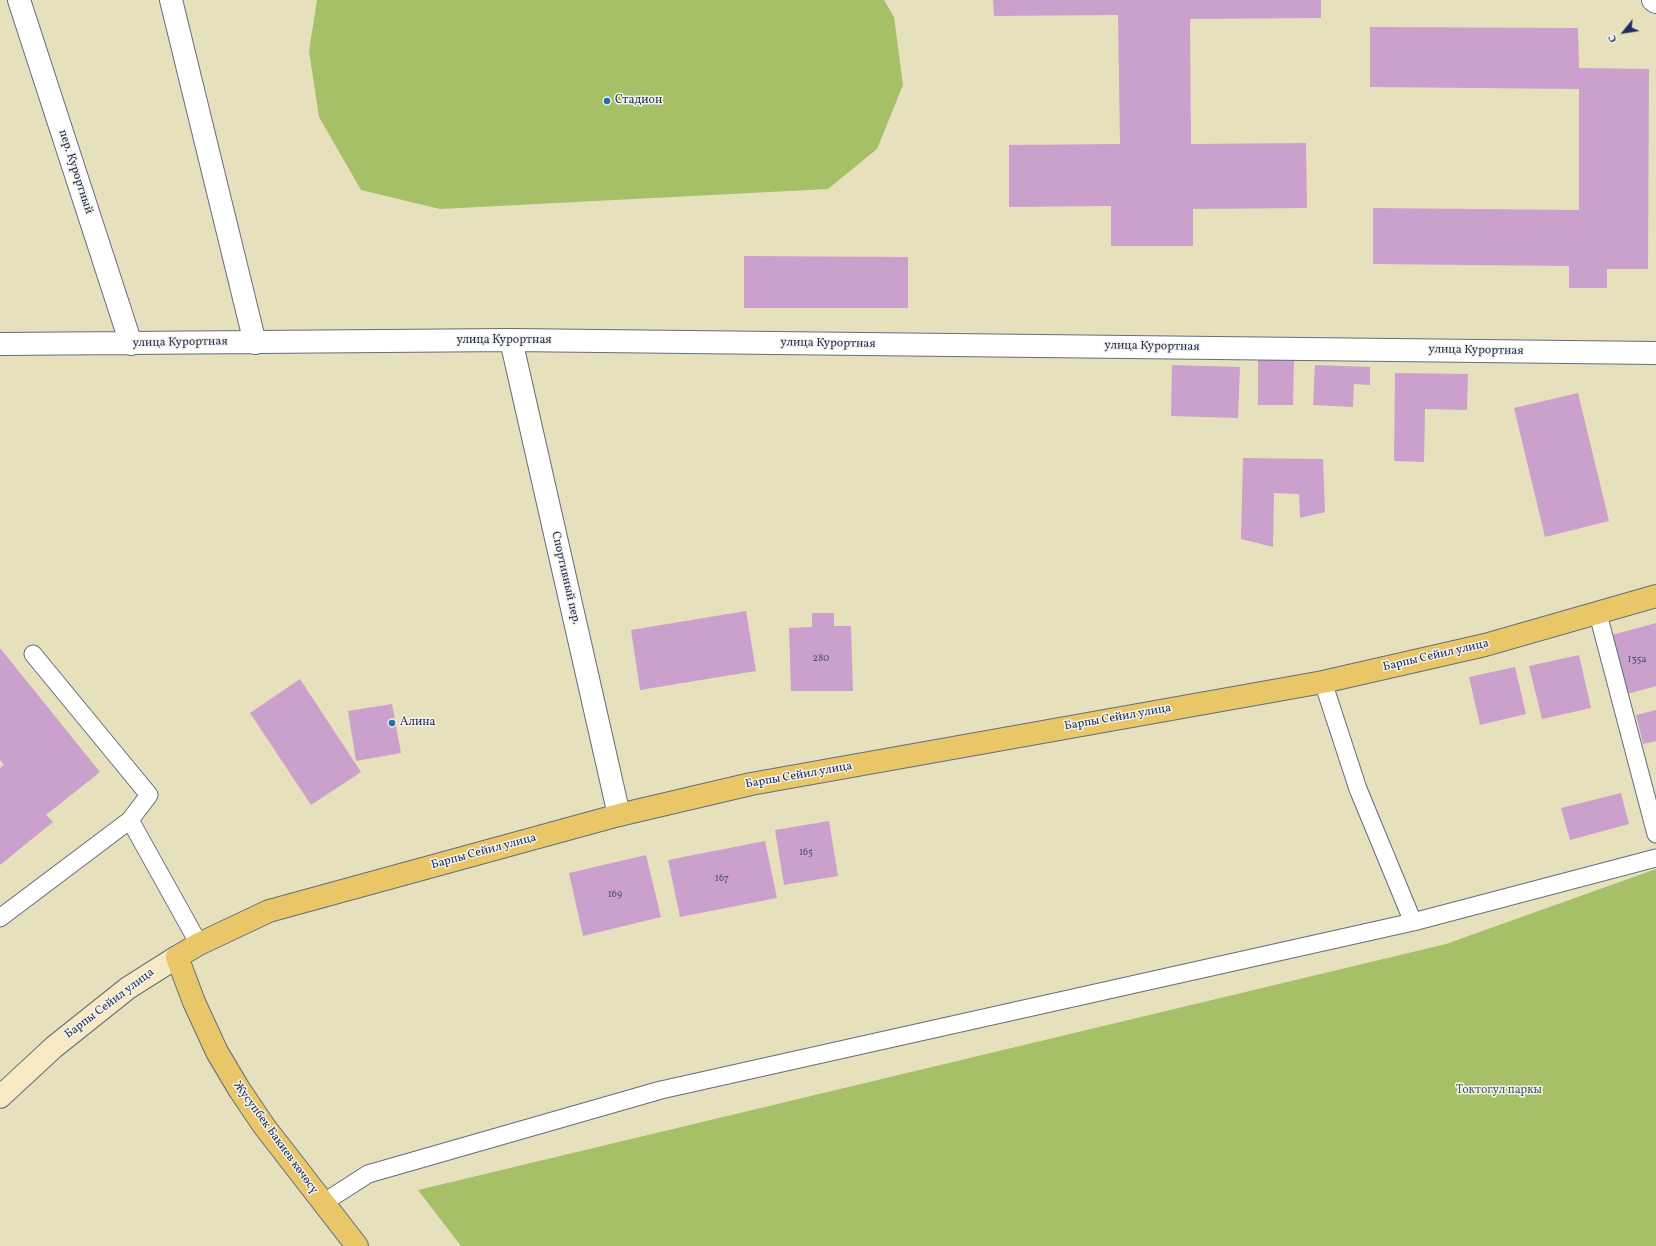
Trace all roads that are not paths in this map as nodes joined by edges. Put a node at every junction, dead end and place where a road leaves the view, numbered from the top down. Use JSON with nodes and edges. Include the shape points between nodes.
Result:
{"nodes":[{"id":1,"x":19,"y":0,"type":"edge"},
{"id":2,"x":171,"y":0,"type":"edge"},
{"id":3,"x":1654,"y":0,"type":"edge"},
{"id":4,"x":1656,"y":2,"type":"edge"},
{"id":5,"x":511,"y":340,"type":"junction"},
{"id":6,"x":255,"y":343,"type":"junction"},
{"id":7,"x":0,"y":344,"type":"edge"},
{"id":8,"x":131,"y":344,"type":"junction"},
{"id":9,"x":1656,"y":353,"type":"edge"},
{"id":10,"x":1656,"y":596,"type":"edge"},
{"id":11,"x":1598,"y":614,"type":"junction"},
{"id":12,"x":33,"y":654,"type":"dead end"},
{"id":13,"x":1323,"y":682,"type":"junction"},
{"id":14,"x":619,"y":815,"type":"junction"},
{"id":15,"x":130,"y":820,"type":"junction"},
{"id":16,"x":1656,"y":834,"type":"edge"},
{"id":17,"x":1656,"y":858,"type":"edge"},
{"id":18,"x":0,"y":918,"type":"edge"},
{"id":19,"x":1413,"y":922,"type":"junction"},
{"id":20,"x":199,"y":944,"type":"junction"},
{"id":21,"x":177,"y":956,"type":"junction"},
{"id":22,"x":0,"y":1097,"type":"edge"},
{"id":23,"x":323,"y":1203,"type":"junction"},
{"id":24,"x":357,"y":1246,"type":"edge"}],
"edges":[{"from":1,"to":8,"type":"street","name":"пер. Курортный"},
{"from":2,"to":6,"type":"street"},
{"from":3,"to":4,"type":"street"},
{"from":5,"to":6,"type":"street","name":"улица Курортная"},
{"from":5,"to":9,"type":"street","name":"улица Курортная"},
{"from":5,"to":14,"type":"street","name":"Спортивный пер."},
{"from":6,"to":8,"type":"street","name":"улица Курортная"},
{"from":7,"to":8,"type":"street","name":"улица Курортная"},
{"from":10,"to":11,"type":"main road","name":"Барпы Сейил улица"},
{"from":11,"to":13,"type":"main road","name":"Барпы Сейил улица","via":[[1485,645]]},
{"from":11,"to":16,"type":"lane"},
{"from":12,"to":15,"type":"lane","via":[[149,795]]},
{"from":13,"to":14,"type":"main road","name":"Барпы Сейил улица","via":[[751,784]]},
{"from":13,"to":19,"type":"lane","via":[[1358,789]]},
{"from":14,"to":20,"type":"main road","name":"Барпы Сейил улица","via":[[270,911]]},
{"from":15,"to":18,"type":"lane"},
{"from":15,"to":20,"type":"lane"},
{"from":17,"to":19,"type":"lane"},
{"from":19,"to":23,"type":"lane","via":[[662,1090],[368,1174]]},
{"from":20,"to":21,"type":"main road","name":"Барпы Сейил улица"},
{"from":21,"to":22,"type":"main road","name":"Барпы Сейил улица","via":[[128,988],[54,1047]]},
{"from":21,"to":23,"type":"main road","name":"Жусупбек Бакиев көчөсү","via":[[194,1002],[221,1059],[264,1126]]},
{"from":23,"to":24,"type":"main road","name":"Жусупбек Бакиев көчөсү"}]}
